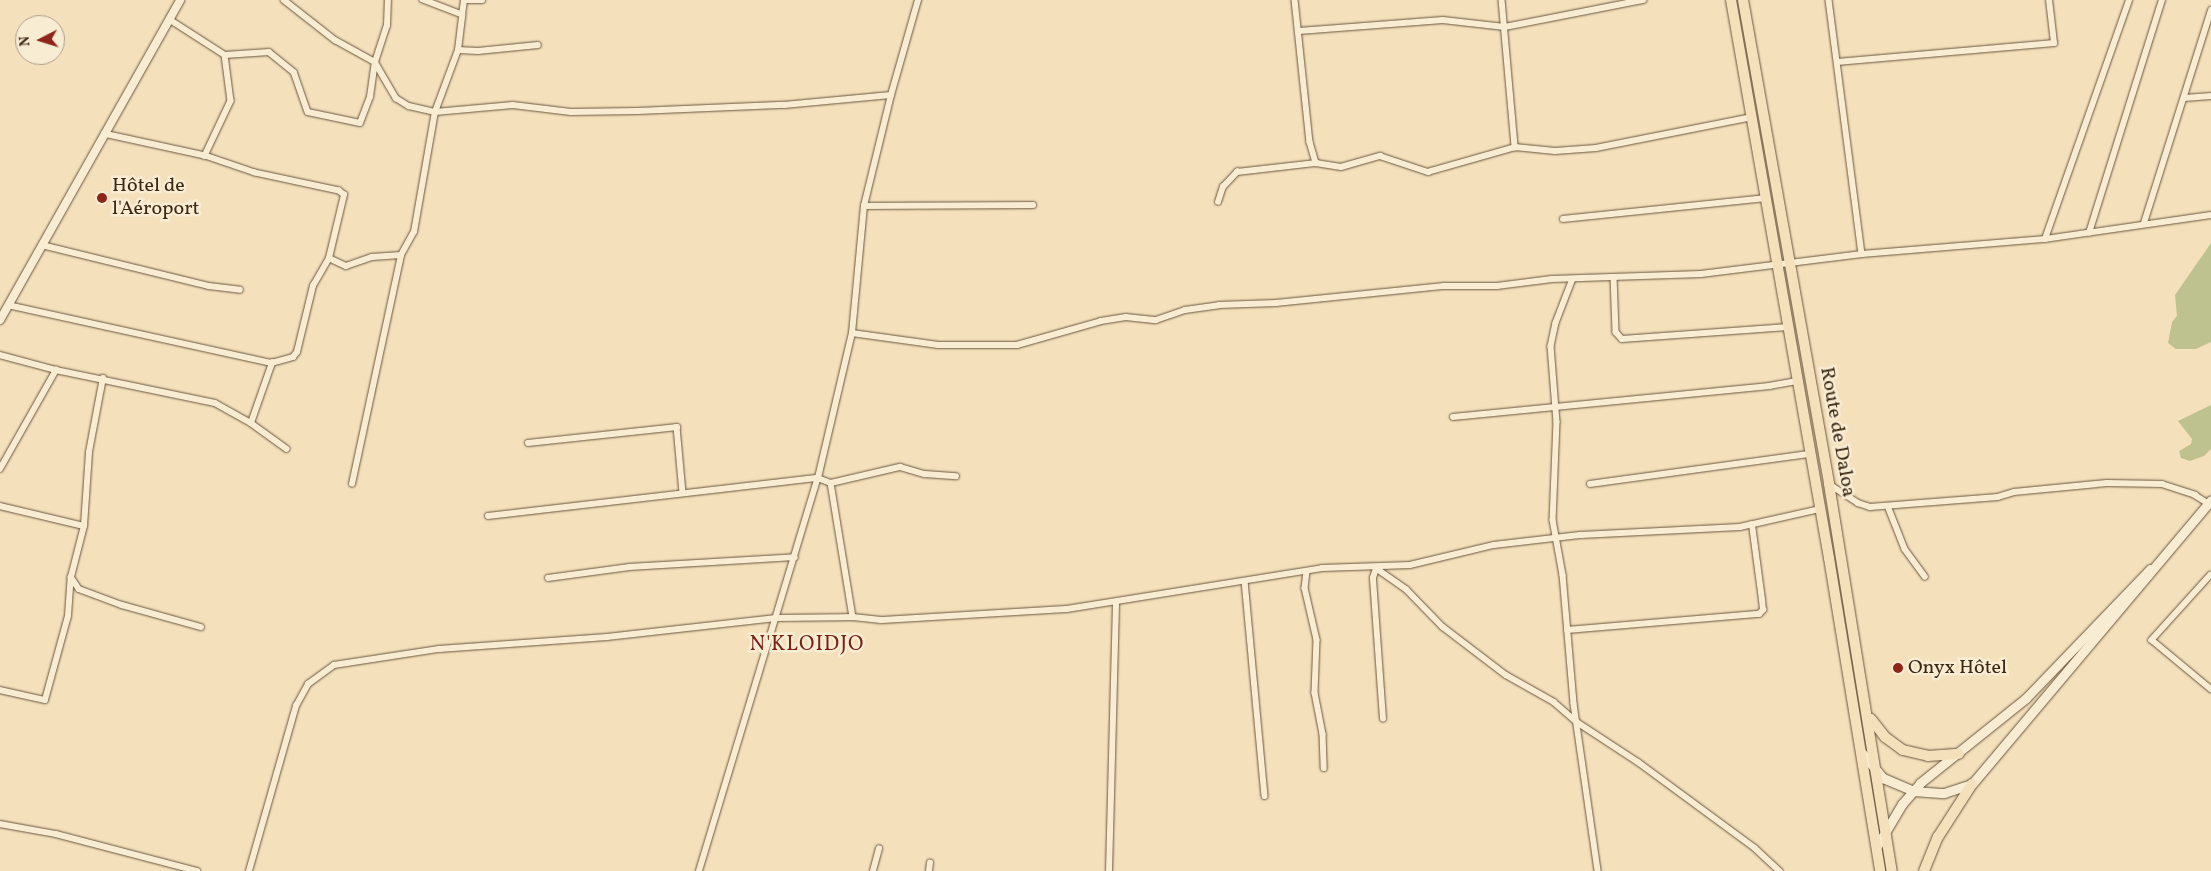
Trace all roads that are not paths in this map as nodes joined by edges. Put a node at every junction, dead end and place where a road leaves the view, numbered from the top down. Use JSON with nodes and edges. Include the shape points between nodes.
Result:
{"nodes":[{"id":1,"x":180,"y":0,"type":"edge"},
{"id":2,"x":284,"y":0,"type":"edge"},
{"id":3,"x":388,"y":0,"type":"edge"},
{"id":4,"x":423,"y":0,"type":"edge"},
{"id":5,"x":464,"y":0,"type":"edge"},
{"id":6,"x":482,"y":0,"type":"edge"},
{"id":7,"x":918,"y":0,"type":"edge"},
{"id":8,"x":1295,"y":0,"type":"edge"},
{"id":9,"x":1502,"y":0,"type":"edge"},
{"id":10,"x":1643,"y":0,"type":"edge"},
{"id":11,"x":1731,"y":0,"type":"edge"},
{"id":12,"x":1743,"y":0,"type":"edge"},
{"id":13,"x":1829,"y":0,"type":"edge"},
{"id":14,"x":2049,"y":0,"type":"edge"},
{"id":15,"x":2128,"y":0,"type":"edge"},
{"id":16,"x":2162,"y":0,"type":"edge"},
{"id":17,"x":2211,"y":10,"type":"edge"},
{"id":18,"x":462,"y":15,"type":"junction"},
{"id":19,"x":169,"y":19,"type":"junction"},
{"id":20,"x":1505,"y":26,"type":"junction"},
{"id":21,"x":1299,"y":31,"type":"junction"},
{"id":22,"x":538,"y":45,"type":"dead end"},
{"id":23,"x":458,"y":50,"type":"junction"},
{"id":24,"x":225,"y":55,"type":"junction"},
{"id":25,"x":375,"y":62,"type":"junction"},
{"id":26,"x":1837,"y":62,"type":"junction"},
{"id":27,"x":890,"y":95,"type":"junction"},
{"id":28,"x":2211,"y":96,"type":"edge"},
{"id":29,"x":2184,"y":98,"type":"junction"},
{"id":30,"x":435,"y":112,"type":"junction"},
{"id":31,"x":1752,"y":117,"type":"junction"},
{"id":32,"x":104,"y":134,"type":"junction"},
{"id":33,"x":1515,"y":147,"type":"junction"},
{"id":34,"x":205,"y":156,"type":"junction"},
{"id":35,"x":1316,"y":163,"type":"junction"},
{"id":36,"x":1766,"y":198,"type":"junction"},
{"id":37,"x":1218,"y":202,"type":"dead end"},
{"id":38,"x":1033,"y":204,"type":"dead end"},
{"id":39,"x":864,"y":206,"type":"junction"},
{"id":40,"x":2211,"y":215,"type":"edge"},
{"id":41,"x":1563,"y":219,"type":"dead end"},
{"id":42,"x":2144,"y":223,"type":"junction"},
{"id":43,"x":2089,"y":233,"type":"junction"},
{"id":44,"x":2045,"y":240,"type":"junction"},
{"id":45,"x":42,"y":245,"type":"junction"},
{"id":46,"x":1862,"y":254,"type":"junction"},
{"id":47,"x":401,"y":255,"type":"junction"},
{"id":48,"x":329,"y":258,"type":"junction"},
{"id":49,"x":1790,"y":262,"type":"junction"},
{"id":50,"x":1778,"y":263,"type":"junction"},
{"id":51,"x":1614,"y":277,"type":"junction"},
{"id":52,"x":1573,"y":279,"type":"junction"},
{"id":53,"x":240,"y":290,"type":"dead end"},
{"id":54,"x":8,"y":306,"type":"junction"},
{"id":55,"x":0,"y":320,"type":"edge"},
{"id":56,"x":1788,"y":327,"type":"junction"},
{"id":57,"x":852,"y":333,"type":"junction"},
{"id":58,"x":0,"y":355,"type":"edge"},
{"id":59,"x":272,"y":363,"type":"junction"},
{"id":60,"x":56,"y":370,"type":"junction"},
{"id":61,"x":103,"y":378,"type":"junction"},
{"id":62,"x":1797,"y":381,"type":"junction"},
{"id":63,"x":1555,"y":406,"type":"junction"},
{"id":64,"x":1453,"y":417,"type":"dead end"},
{"id":65,"x":251,"y":423,"type":"junction"},
{"id":66,"x":528,"y":443,"type":"dead end"},
{"id":67,"x":287,"y":449,"type":"dead end"},
{"id":68,"x":1810,"y":454,"type":"junction"},
{"id":69,"x":0,"y":469,"type":"edge"},
{"id":70,"x":956,"y":476,"type":"dead end"},
{"id":71,"x":818,"y":478,"type":"junction"},
{"id":72,"x":831,"y":483,"type":"junction"},
{"id":73,"x":352,"y":484,"type":"dead end"},
{"id":74,"x":1590,"y":484,"type":"dead end"},
{"id":75,"x":1829,"y":484,"type":"junction"},
{"id":76,"x":683,"y":493,"type":"junction"},
{"id":77,"x":2210,"y":501,"type":"edge"},
{"id":78,"x":0,"y":506,"type":"edge"},
{"id":79,"x":1888,"y":506,"type":"junction"},
{"id":80,"x":1820,"y":508,"type":"junction"},
{"id":81,"x":488,"y":516,"type":"dead end"},
{"id":82,"x":1752,"y":525,"type":"junction"},
{"id":83,"x":84,"y":526,"type":"junction"},
{"id":84,"x":1554,"y":538,"type":"junction"},
{"id":85,"x":795,"y":556,"type":"junction"},
{"id":86,"x":2160,"y":561,"type":"junction"},
{"id":87,"x":1376,"y":568,"type":"junction"},
{"id":88,"x":1307,"y":572,"type":"junction"},
{"id":89,"x":2211,"y":575,"type":"edge"},
{"id":90,"x":72,"y":577,"type":"junction"},
{"id":91,"x":1925,"y":577,"type":"dead end"},
{"id":92,"x":548,"y":578,"type":"dead end"},
{"id":93,"x":1245,"y":581,"type":"junction"},
{"id":94,"x":1116,"y":603,"type":"junction"},
{"id":95,"x":853,"y":616,"type":"junction"},
{"id":96,"x":776,"y":618,"type":"junction"},
{"id":97,"x":201,"y":627,"type":"dead end"},
{"id":98,"x":1567,"y":630,"type":"junction"},
{"id":99,"x":2211,"y":689,"type":"edge"},
{"id":100,"x":0,"y":690,"type":"edge"},
{"id":101,"x":1866,"y":708,"type":"junction"},
{"id":102,"x":1383,"y":719,"type":"dead end"},
{"id":103,"x":1577,"y":722,"type":"junction"},
{"id":104,"x":1862,"y":754,"type":"junction"},
{"id":105,"x":1959,"y":754,"type":"junction"},
{"id":106,"x":1324,"y":768,"type":"dead end"},
{"id":107,"x":1877,"y":772,"type":"junction"},
{"id":108,"x":1972,"y":784,"type":"junction"},
{"id":109,"x":1912,"y":792,"type":"junction"},
{"id":110,"x":1265,"y":796,"type":"dead end"},
{"id":111,"x":0,"y":824,"type":"edge"},
{"id":112,"x":1886,"y":828,"type":"junction"},
{"id":113,"x":1877,"y":846,"type":"junction"},
{"id":114,"x":879,"y":849,"type":"dead end"},
{"id":115,"x":930,"y":863,"type":"dead end"},
{"id":116,"x":197,"y":871,"type":"edge"},
{"id":117,"x":249,"y":871,"type":"edge"},
{"id":118,"x":699,"y":871,"type":"edge"},
{"id":119,"x":873,"y":871,"type":"edge"},
{"id":120,"x":929,"y":871,"type":"edge"},
{"id":121,"x":1109,"y":871,"type":"edge"},
{"id":122,"x":1598,"y":871,"type":"edge"},
{"id":123,"x":1780,"y":871,"type":"edge"},
{"id":124,"x":1880,"y":871,"type":"edge"},
{"id":125,"x":1892,"y":871,"type":"edge"},
{"id":126,"x":1924,"y":871,"type":"edge"}],
"edges":[{"from":1,"to":19,"type":"street"},
{"from":2,"to":25,"type":"street","via":[[335,40]]},
{"from":3,"to":25,"type":"street","via":[[387,26]]},
{"from":4,"to":18,"type":"street"},
{"from":5,"to":6,"type":"street"},
{"from":5,"to":18,"type":"street"},
{"from":7,"to":27,"type":"street"},
{"from":8,"to":21,"type":"street"},
{"from":9,"to":20,"type":"street"},
{"from":10,"to":20,"type":"street"},
{"from":11,"to":31,"type":"highway","name":"Route de Daloa"},
{"from":12,"to":49,"type":"highway","name":"Route de Daloa"},
{"from":13,"to":26,"type":"street"},
{"from":14,"to":26,"type":"street","via":[[2054,44]]},
{"from":15,"to":44,"type":"street"},
{"from":16,"to":43,"type":"street"},
{"from":17,"to":29,"type":"street"},
{"from":18,"to":23,"type":"street"},
{"from":19,"to":24,"type":"street"},
{"from":19,"to":32,"type":"street"},
{"from":20,"to":21,"type":"street","via":[[1443,20]]},
{"from":20,"to":33,"type":"street"},
{"from":21,"to":35,"type":"street","via":[[1310,142]]},
{"from":22,"to":23,"type":"street","via":[[478,52]]},
{"from":23,"to":30,"type":"street"},
{"from":24,"to":25,"type":"street","via":[[269,52],[294,72],[308,112],[360,123],[370,97]]},
{"from":24,"to":34,"type":"street","via":[[232,101]]},
{"from":25,"to":30,"type":"street","via":[[396,98],[409,106]]},
{"from":26,"to":46,"type":"street"},
{"from":27,"to":30,"type":"street","via":[[784,105],[638,111],[571,112],[513,105]]},
{"from":27,"to":39,"type":"street"},
{"from":28,"to":29,"type":"street"},
{"from":29,"to":42,"type":"street"},
{"from":30,"to":47,"type":"street","via":[[414,232]]},
{"from":31,"to":33,"type":"street","via":[[1596,148],[1555,151]]},
{"from":31,"to":36,"type":"highway","name":"Route de Daloa"},
{"from":32,"to":34,"type":"street"},
{"from":32,"to":45,"type":"street"},
{"from":33,"to":35,"type":"street","via":[[1428,172],[1380,156],[1341,167]]},
{"from":34,"to":48,"type":"street","via":[[255,173],[339,191],[344,195]]},
{"from":35,"to":37,"type":"street","via":[[1237,172],[1223,187]]},
{"from":36,"to":41,"type":"street"},
{"from":36,"to":50,"type":"highway","name":"Route de Daloa"},
{"from":38,"to":39,"type":"street"},
{"from":39,"to":57,"type":"street"},
{"from":40,"to":42,"type":"street"},
{"from":42,"to":43,"type":"street"},
{"from":43,"to":44,"type":"street"},
{"from":44,"to":46,"type":"street"},
{"from":45,"to":53,"type":"street","via":[[209,286]]},
{"from":45,"to":54,"type":"street"},
{"from":46,"to":49,"type":"street"},
{"from":47,"to":48,"type":"street","via":[[372,257],[346,266]]},
{"from":47,"to":73,"type":"street"},
{"from":48,"to":59,"type":"street","via":[[313,286],[297,352],[293,357]]},
{"from":49,"to":50,"type":"street"},
{"from":49,"to":75,"type":"highway","name":"Route de Daloa"},
{"from":50,"to":51,"type":"street","via":[[1701,274]]},
{"from":50,"to":56,"type":"highway","name":"Route de Daloa"},
{"from":51,"to":52,"type":"street"},
{"from":51,"to":56,"type":"street","via":[[1616,332],[1622,340]]},
{"from":52,"to":57,"type":"street","via":[[1219,305],[1185,310],[1156,320],[1126,317],[1101,321],[1017,345],[938,345]]},
{"from":52,"to":63,"type":"street","via":[[1551,346]]},
{"from":54,"to":55,"type":"street"},
{"from":54,"to":59,"type":"street"},
{"from":56,"to":62,"type":"highway","name":"Route de Daloa"},
{"from":57,"to":71,"type":"street"},
{"from":58,"to":60,"type":"street"},
{"from":59,"to":65,"type":"street"},
{"from":60,"to":61,"type":"street"},
{"from":60,"to":69,"type":"street"},
{"from":61,"to":65,"type":"street","via":[[215,403]]},
{"from":61,"to":83,"type":"street","via":[[89,452]]},
{"from":62,"to":63,"type":"street"},
{"from":62,"to":68,"type":"highway","name":"Route de Daloa"},
{"from":63,"to":64,"type":"street"},
{"from":63,"to":84,"type":"street"},
{"from":65,"to":67,"type":"street"},
{"from":66,"to":76,"type":"street","via":[[678,427]]},
{"from":68,"to":74,"type":"street"},
{"from":68,"to":80,"type":"highway","name":"Route de Daloa"},
{"from":70,"to":72,"type":"street","via":[[925,474],[900,467]]},
{"from":71,"to":72,"type":"street"},
{"from":71,"to":76,"type":"street"},
{"from":71,"to":85,"type":"street"},
{"from":72,"to":95,"type":"street"},
{"from":75,"to":79,"type":"street","via":[[1858,503]]},
{"from":75,"to":101,"type":"highway","name":"Route de Daloa"},
{"from":76,"to":81,"type":"street"},
{"from":77,"to":79,"type":"street","via":[[2162,484],[2107,483]]},
{"from":77,"to":86,"type":"main road"},
{"from":78,"to":83,"type":"street"},
{"from":79,"to":91,"type":"street","via":[[1905,549]]},
{"from":80,"to":82,"type":"street"},
{"from":80,"to":104,"type":"highway","name":"Route de Daloa"},
{"from":82,"to":84,"type":"street","via":[[1690,532]]},
{"from":82,"to":98,"type":"street","via":[[1762,600],[1759,614]]},
{"from":83,"to":90,"type":"street"},
{"from":84,"to":87,"type":"street","via":[[1494,545],[1410,565]]},
{"from":84,"to":98,"type":"street","via":[[1563,576]]},
{"from":85,"to":92,"type":"street","via":[[629,568]]},
{"from":85,"to":96,"type":"street"},
{"from":86,"to":105,"type":"main road","via":[[2026,698]]},
{"from":86,"to":108,"type":"main road"},
{"from":87,"to":88,"type":"street","via":[[1357,565]]},
{"from":87,"to":102,"type":"street","via":[[1373,578]]},
{"from":87,"to":103,"type":"street","via":[[1406,589],[1443,627],[1506,675],[1554,702]]},
{"from":88,"to":93,"type":"street"},
{"from":88,"to":106,"type":"street","via":[[1305,588],[1317,640],[1314,693],[1323,734]]},
{"from":89,"to":99,"type":"street","via":[[2152,640]]},
{"from":90,"to":97,"type":"street","via":[[79,589]]},
{"from":90,"to":100,"type":"street","via":[[68,616],[45,700]]},
{"from":93,"to":94,"type":"street"},
{"from":93,"to":110,"type":"street"},
{"from":94,"to":95,"type":"street","via":[[881,620]]},
{"from":94,"to":121,"type":"street"},
{"from":95,"to":96,"type":"street"},
{"from":96,"to":117,"type":"street","via":[[607,637],[439,649],[334,665],[308,684],[296,706]]},
{"from":96,"to":118,"type":"street"},
{"from":98,"to":103,"type":"street"},
{"from":101,"to":105,"type":"highway","via":[[1875,727],[1903,750],[1928,756]]},
{"from":101,"to":107,"type":"highway","name":"Route de Daloa"},
{"from":103,"to":122,"type":"street"},
{"from":103,"to":123,"type":"street","via":[[1664,780],[1755,848]]},
{"from":104,"to":107,"type":"main road"},
{"from":104,"to":113,"type":"highway","name":"Route de Daloa"},
{"from":105,"to":109,"type":"main road"},
{"from":107,"to":109,"type":"main road"},
{"from":107,"to":112,"type":"highway","name":"Route de Daloa"},
{"from":108,"to":109,"type":"main road","via":[[1944,793]]},
{"from":108,"to":126,"type":"highway","via":[[1938,837]]},
{"from":109,"to":112,"type":"main road"},
{"from":111,"to":116,"type":"street","via":[[56,834]]},
{"from":112,"to":113,"type":"main road"},
{"from":112,"to":125,"type":"highway","name":"Route de Daloa"},
{"from":113,"to":124,"type":"highway","name":"Route de Daloa"},
{"from":114,"to":119,"type":"street"},
{"from":115,"to":120,"type":"street"}]}
